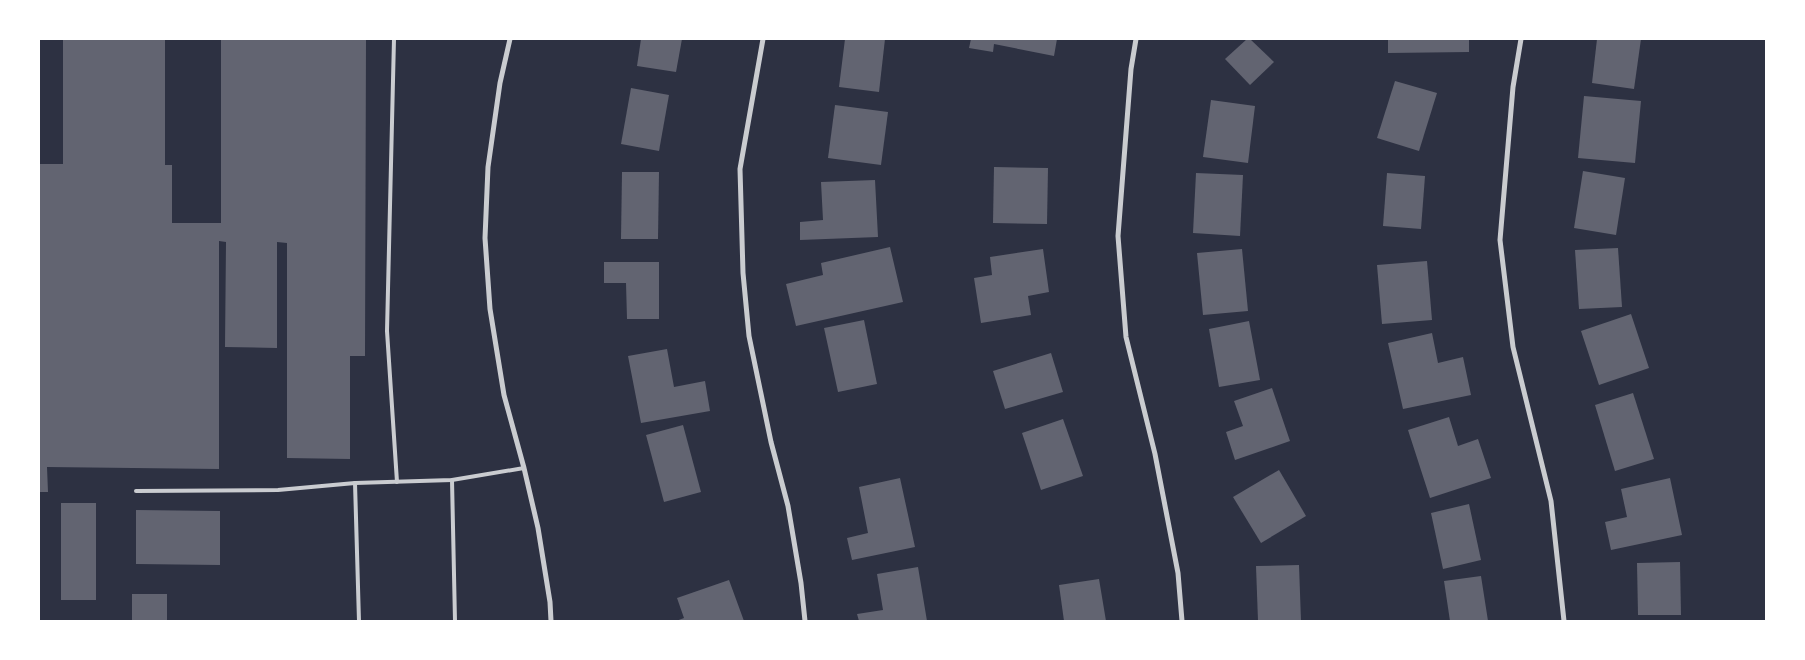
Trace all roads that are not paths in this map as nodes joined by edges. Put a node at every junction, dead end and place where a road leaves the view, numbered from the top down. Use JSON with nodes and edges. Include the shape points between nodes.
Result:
{"nodes":[{"id":1,"x":394,"y":39,"type":"edge"},
{"id":2,"x":510,"y":39,"type":"edge"},
{"id":3,"x":763,"y":39,"type":"edge"},
{"id":4,"x":1136,"y":39,"type":"edge"},
{"id":5,"x":1521,"y":39,"type":"edge"},
{"id":6,"x":524,"y":468,"type":"junction"},
{"id":7,"x":452,"y":480,"type":"junction"},
{"id":8,"x":397,"y":482,"type":"junction"},
{"id":9,"x":355,"y":483,"type":"junction"},
{"id":10,"x":136,"y":491,"type":"dead end"},
{"id":11,"x":359,"y":621,"type":"edge"},
{"id":12,"x":455,"y":621,"type":"edge"},
{"id":13,"x":551,"y":621,"type":"edge"},
{"id":14,"x":805,"y":621,"type":"edge"},
{"id":15,"x":1182,"y":621,"type":"edge"},
{"id":16,"x":1564,"y":621,"type":"edge"}],
"edges":[{"from":1,"to":8,"type":"lane","via":[[387,331]]},
{"from":2,"to":6,"type":"street","via":[[488,168],[485,238],[490,309],[502,385]]},
{"from":3,"to":14,"type":"street","via":[[740,169],[742,273],[749,336],[788,506]]},
{"from":4,"to":15,"type":"street","via":[[1118,236],[1126,336],[1155,454],[1175,555]]},
{"from":5,"to":16,"type":"street","via":[[1513,88],[1500,240],[1513,347],[1551,501]]},
{"from":6,"to":7,"type":"lane"},
{"from":6,"to":13,"type":"street","via":[[538,528]]},
{"from":7,"to":8,"type":"lane"},
{"from":7,"to":12,"type":"lane"},
{"from":8,"to":9,"type":"lane"},
{"from":9,"to":10,"type":"lane","via":[[278,490]]},
{"from":9,"to":11,"type":"lane"}]}
